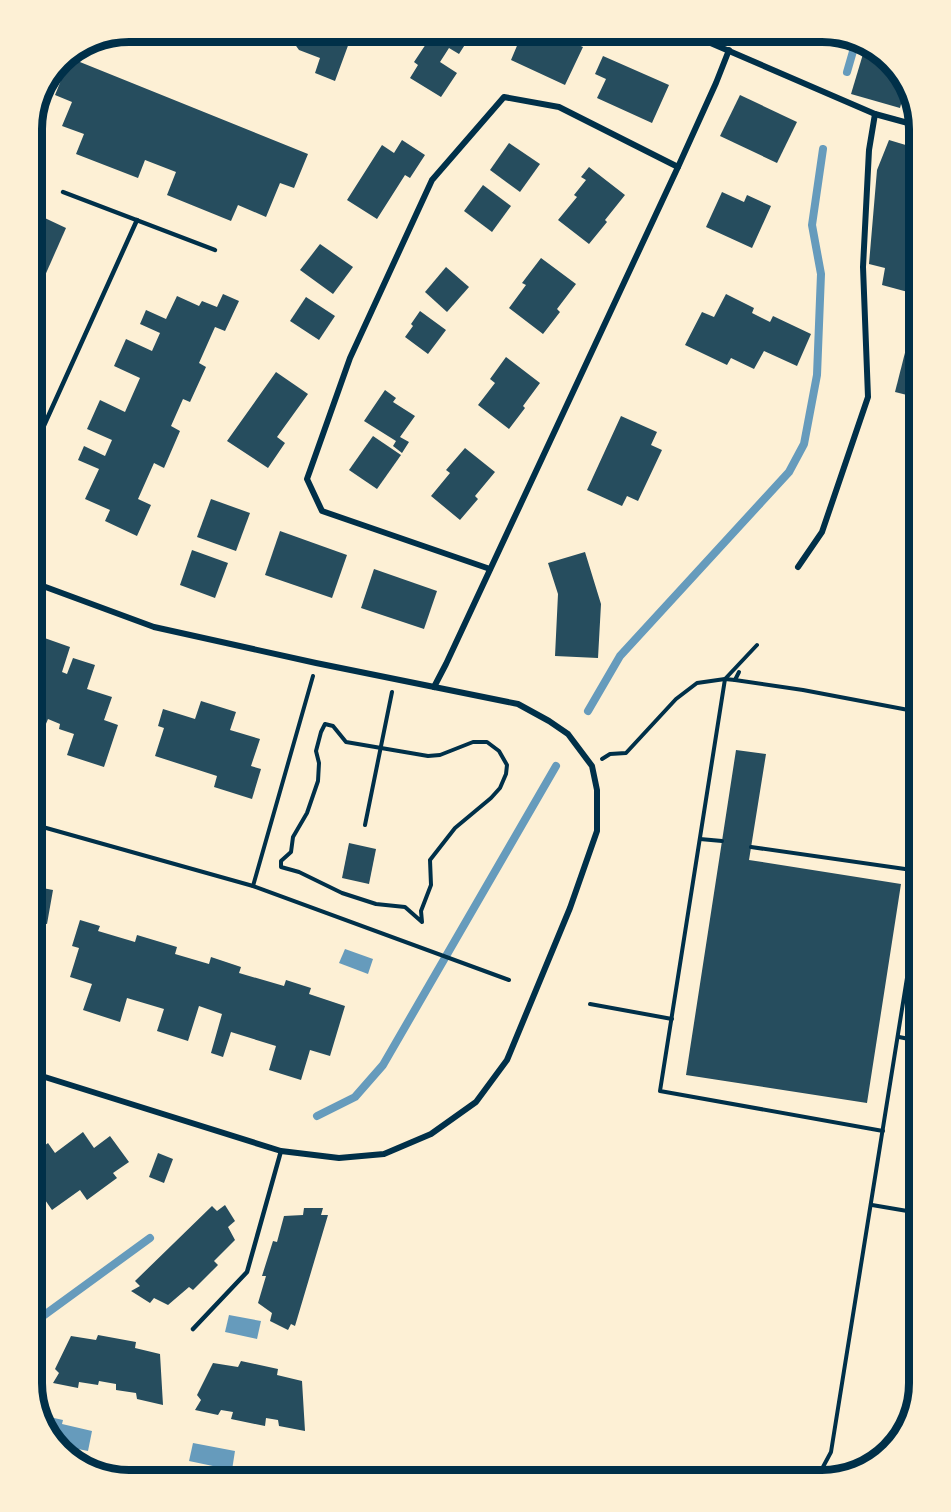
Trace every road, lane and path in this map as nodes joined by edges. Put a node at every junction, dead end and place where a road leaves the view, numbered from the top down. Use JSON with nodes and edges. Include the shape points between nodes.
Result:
{"nodes":[{"id":1,"x":709,"y":42,"type":"edge"},
{"id":2,"x":729,"y":50,"type":"junction"},
{"id":3,"x":875,"y":114,"type":"junction"},
{"id":4,"x":908,"y":123,"type":"edge"},
{"id":5,"x":678,"y":167,"type":"junction"},
{"id":6,"x":63,"y":192,"type":"dead end"},
{"id":7,"x":137,"y":220,"type":"junction"},
{"id":8,"x":215,"y":250,"type":"dead end"},
{"id":9,"x":42,"y":430,"type":"edge"},
{"id":10,"x":798,"y":567,"type":"dead end"},
{"id":11,"x":490,"y":569,"type":"junction"},
{"id":12,"x":42,"y":586,"type":"edge"},
{"id":13,"x":757,"y":645,"type":"dead end"},
{"id":14,"x":316,"y":663,"type":"junction"},
{"id":15,"x":739,"y":672,"type":"dead end"},
{"id":16,"x":725,"y":679,"type":"junction"},
{"id":17,"x":394,"y":680,"type":"junction"},
{"id":18,"x":735,"y":680,"type":"junction"},
{"id":19,"x":434,"y":687,"type":"junction"},
{"id":20,"x":909,"y":710,"type":"edge"},
{"id":21,"x":380,"y":748,"type":"junction"},
{"id":22,"x":592,"y":766,"type":"junction"},
{"id":23,"x":365,"y":825,"type":"dead end"},
{"id":24,"x":42,"y":827,"type":"edge"},
{"id":25,"x":700,"y":839,"type":"junction"},
{"id":26,"x":722,"y":842,"type":"dead end"},
{"id":27,"x":751,"y":847,"type":"dead end"},
{"id":28,"x":909,"y":869,"type":"edge"},
{"id":29,"x":253,"y":886,"type":"junction"},
{"id":30,"x":909,"y":973,"type":"edge"},
{"id":31,"x":509,"y":980,"type":"dead end"},
{"id":32,"x":590,"y":1004,"type":"dead end"},
{"id":33,"x":672,"y":1019,"type":"junction"},
{"id":34,"x":899,"y":1037,"type":"junction"},
{"id":35,"x":909,"y":1039,"type":"edge"},
{"id":36,"x":42,"y":1076,"type":"edge"},
{"id":37,"x":883,"y":1131,"type":"junction"},
{"id":38,"x":281,"y":1150,"type":"junction"},
{"id":39,"x":872,"y":1205,"type":"junction"},
{"id":40,"x":909,"y":1211,"type":"edge"},
{"id":41,"x":193,"y":1329,"type":"dead end"},
{"id":42,"x":821,"y":1470,"type":"edge"}],
"edges":[{"from":1,"to":2,"type":"street"},
{"from":2,"to":3,"type":"street"},
{"from":2,"to":5,"type":"street"},
{"from":3,"to":4,"type":"street"},
{"from":3,"to":10,"type":"street","via":[[869,150],[863,267],[868,397],[822,532]]},
{"from":5,"to":11,"type":"street"},
{"from":5,"to":11,"type":"street","via":[[559,107],[504,97],[432,180],[350,358],[307,479],[322,511]]},
{"from":6,"to":7,"type":"lane"},
{"from":7,"to":8,"type":"lane"},
{"from":7,"to":9,"type":"lane"},
{"from":11,"to":19,"type":"street"},
{"from":12,"to":14,"type":"street","via":[[154,627]]},
{"from":13,"to":16,"type":"path"},
{"from":14,"to":17,"type":"street"},
{"from":14,"to":29,"type":"path"},
{"from":15,"to":18,"type":"path"},
{"from":16,"to":18,"type":"path"},
{"from":16,"to":22,"type":"path","via":[[697,683],[676,699],[626,753],[610,754]]},
{"from":16,"to":25,"type":"path"},
{"from":17,"to":19,"type":"street"},
{"from":17,"to":21,"type":"path"},
{"from":18,"to":20,"type":"path"},
{"from":19,"to":22,"type":"street","via":[[518,704],[568,734]]},
{"from":21,"to":21,"type":"path","via":[[346,742],[333,726],[325,724],[316,751],[318,781],[313,800],[281,867],[376,904],[405,908],[422,922],[421,911],[431,885],[430,860],[454,828],[500,788],[507,765],[499,751],[487,742],[473,742],[428,756]]},
{"from":21,"to":23,"type":"path"},
{"from":22,"to":38,"type":"street","via":[[597,790],[597,831],[570,908],[507,1060],[476,1102],[431,1134],[384,1154],[339,1158]]},
{"from":24,"to":29,"type":"path"},
{"from":25,"to":26,"type":"path"},
{"from":25,"to":33,"type":"path"},
{"from":27,"to":28,"type":"path"},
{"from":29,"to":31,"type":"path"},
{"from":30,"to":34,"type":"path"},
{"from":32,"to":33,"type":"path"},
{"from":33,"to":37,"type":"path","via":[[660,1091]]},
{"from":34,"to":35,"type":"path"},
{"from":34,"to":37,"type":"path"},
{"from":36,"to":38,"type":"street"},
{"from":37,"to":39,"type":"path"},
{"from":38,"to":41,"type":"lane","via":[[247,1272]]},
{"from":39,"to":40,"type":"path"},
{"from":39,"to":42,"type":"path","via":[[831,1452]]}]}
